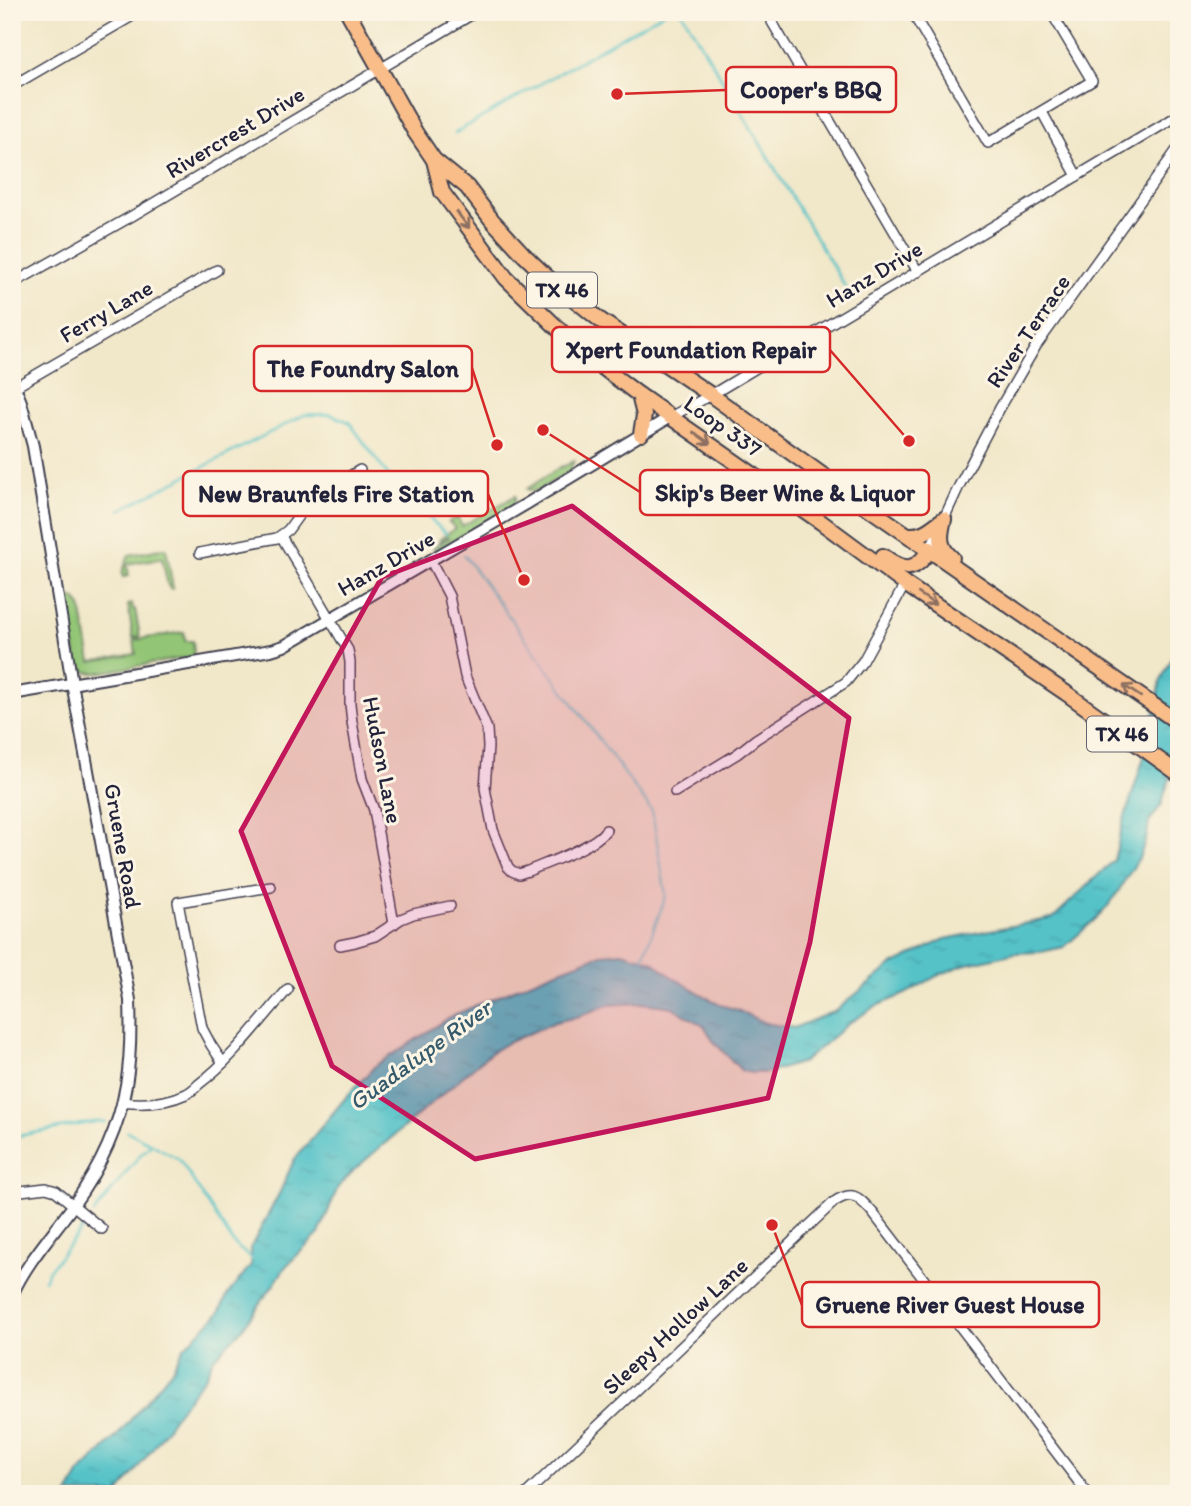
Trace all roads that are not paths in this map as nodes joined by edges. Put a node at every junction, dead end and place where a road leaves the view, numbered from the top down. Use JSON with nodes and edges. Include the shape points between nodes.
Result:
{"nodes":[{"id":1,"x":139,"y":12,"type":"edge"},
{"id":2,"x":348,"y":12,"type":"edge"},
{"id":3,"x":476,"y":12,"type":"edge"},
{"id":4,"x":912,"y":12,"type":"edge"},
{"id":5,"x":1051,"y":12,"type":"edge"},
{"id":6,"x":772,"y":22,"type":"dead end"},
{"id":7,"x":380,"y":68,"type":"junction"},
{"id":8,"x":12,"y":86,"type":"edge"},
{"id":9,"x":1042,"y":112,"type":"junction"},
{"id":10,"x":1179,"y":115,"type":"edge"},
{"id":11,"x":1179,"y":147,"type":"edge"},
{"id":12,"x":434,"y":160,"type":"junction"},
{"id":13,"x":1077,"y":176,"type":"junction"},
{"id":14,"x":217,"y":270,"type":"dead end"},
{"id":15,"x":918,"y":272,"type":"junction"},
{"id":16,"x":12,"y":284,"type":"edge"},
{"id":17,"x":14,"y":384,"type":"edge"},
{"id":18,"x":639,"y":395,"type":"junction"},
{"id":19,"x":711,"y":396,"type":"junction"},
{"id":20,"x":670,"y":416,"type":"junction"},
{"id":21,"x":640,"y":434,"type":"junction"},
{"id":22,"x":360,"y":470,"type":"dead end"},
{"id":23,"x":810,"y":514,"type":"junction"},
{"id":24,"x":944,"y":519,"type":"junction"},
{"id":25,"x":909,"y":535,"type":"junction"},
{"id":26,"x":281,"y":536,"type":"junction"},
{"id":27,"x":930,"y":549,"type":"junction"},
{"id":28,"x":200,"y":553,"type":"dead end"},
{"id":29,"x":431,"y":561,"type":"junction"},
{"id":30,"x":905,"y":584,"type":"junction"},
{"id":31,"x":1017,"y":611,"type":"junction"},
{"id":32,"x":331,"y":619,"type":"junction"},
{"id":33,"x":72,"y":683,"type":"junction"},
{"id":34,"x":12,"y":694,"type":"edge"},
{"id":35,"x":1179,"y":723,"type":"edge"},
{"id":36,"x":1179,"y":774,"type":"edge"},
{"id":37,"x":675,"y":792,"type":"dead end"},
{"id":38,"x":606,"y":830,"type":"dead end"},
{"id":39,"x":271,"y":887,"type":"dead end"},
{"id":40,"x":450,"y":905,"type":"dead end"},
{"id":41,"x":394,"y":924,"type":"junction"},
{"id":42,"x":340,"y":945,"type":"dead end"},
{"id":43,"x":288,"y":989,"type":"dead end"},
{"id":44,"x":223,"y":1063,"type":"junction"},
{"id":45,"x":122,"y":1102,"type":"junction"},
{"id":46,"x":12,"y":1192,"type":"edge"},
{"id":47,"x":74,"y":1205,"type":"junction"},
{"id":48,"x":102,"y":1228,"type":"dead end"},
{"id":49,"x":12,"y":1295,"type":"edge"},
{"id":50,"x":526,"y":1494,"type":"edge"},
{"id":51,"x":1088,"y":1494,"type":"edge"}],
"edges":[{"from":1,"to":8,"type":"street"},
{"from":2,"to":7,"type":"main road","name":"Loop 337","number":"TX 46"},
{"from":3,"to":7,"type":"street","name":"Rivercrest Drive"},
{"from":4,"to":9,"type":"street","via":[[988,143]]},
{"from":5,"to":9,"type":"street","via":[[1092,81]]},
{"from":6,"to":15,"type":"street"},
{"from":7,"to":12,"type":"main road","name":"Loop 337","number":"TX 46"},
{"from":7,"to":16,"type":"street","name":"Rivercrest Drive"},
{"from":9,"to":13,"type":"street"},
{"from":10,"to":13,"type":"street","name":"Hanz Drive"},
{"from":11,"to":24,"type":"street","name":"River Terrace","via":[[1036,346]]},
{"from":12,"to":18,"type":"main road","name":"Loop 337","number":"TX 46","one_way":true,"via":[[442,192],[506,278],[581,351]]},
{"from":12,"to":19,"type":"main road","name":"Loop 337","number":"TX 46","via":[[467,187],[547,276],[600,320]]},
{"from":13,"to":15,"type":"street","name":"Hanz Drive"},
{"from":14,"to":17,"type":"street","name":"Ferry Lane"},
{"from":15,"to":19,"type":"street","name":"Hanz Drive"},
{"from":17,"to":33,"type":"street","name":"Gruene Road","via":[[33,446]]},
{"from":18,"to":20,"type":"main road","name":"Loop 337","number":"TX 46"},
{"from":18,"to":21,"type":"main road","via":[[644,418]]},
{"from":19,"to":20,"type":"street","name":"Hanz Drive"},
{"from":19,"to":25,"type":"main road","name":"Loop 337","number":"TX 46"},
{"from":20,"to":21,"type":"street","name":"Hanz Drive"},
{"from":20,"to":23,"type":"main road","name":"Loop 337","number":"TX 46","one_way":true},
{"from":21,"to":29,"type":"street","name":"Hanz Drive"},
{"from":22,"to":26,"type":"street","via":[[309,501]]},
{"from":23,"to":27,"type":"main road","via":[[828,518],[901,568],[919,563]]},
{"from":23,"to":30,"type":"main road","name":"Loop 337","number":"TX 46"},
{"from":24,"to":25,"type":"main road","via":[[922,534]]},
{"from":24,"to":27,"type":"street","name":"River Terrace"},
{"from":24,"to":31,"type":"main road","via":[[940,537],[945,552],[1013,600]]},
{"from":25,"to":27,"type":"main road","name":"Loop 337","number":"TX 46"},
{"from":26,"to":28,"type":"street"},
{"from":26,"to":32,"type":"street","name":"Hudson Lane"},
{"from":27,"to":31,"type":"main road","name":"Loop 337","number":"TX 46"},
{"from":29,"to":32,"type":"street","name":"Hanz Drive"},
{"from":29,"to":38,"type":"street","via":[[450,596],[465,676],[487,729],[485,794],[492,830],[508,867],[524,873],[591,843]]},
{"from":30,"to":36,"type":"main road","name":"Loop 337","number":"TX 46","one_way":true},
{"from":30,"to":37,"type":"street","via":[[863,661],[846,682]]},
{"from":35,"to":31,"type":"main road","name":"Loop 337","number":"TX 46","one_way":true},
{"from":32,"to":33,"type":"street","name":"Hanz Drive","via":[[271,650]]},
{"from":32,"to":41,"type":"street","name":"Hudson Lane","via":[[349,653],[352,722],[362,779],[374,810]]},
{"from":33,"to":34,"type":"street","name":"Hanz Drive"},
{"from":33,"to":45,"type":"street","name":"Gruene Road","via":[[130,1000],[131,1040]]},
{"from":39,"to":44,"type":"street","via":[[178,902],[202,1028]]},
{"from":40,"to":41,"type":"street"},
{"from":41,"to":42,"type":"street","via":[[375,936]]},
{"from":43,"to":44,"type":"street"},
{"from":44,"to":45,"type":"street","via":[[187,1093],[160,1102]]},
{"from":45,"to":47,"type":"street","name":"Gruene Road","via":[[102,1160]]},
{"from":46,"to":47,"type":"street","via":[[46,1188]]},
{"from":47,"to":48,"type":"street"},
{"from":47,"to":49,"type":"street","name":"Gruene Road","via":[[34,1256]]},
{"from":50,"to":51,"type":"street","name":"Sleepy Hollow Lane","via":[[834,1202],[849,1195],[873,1213]]}]}
